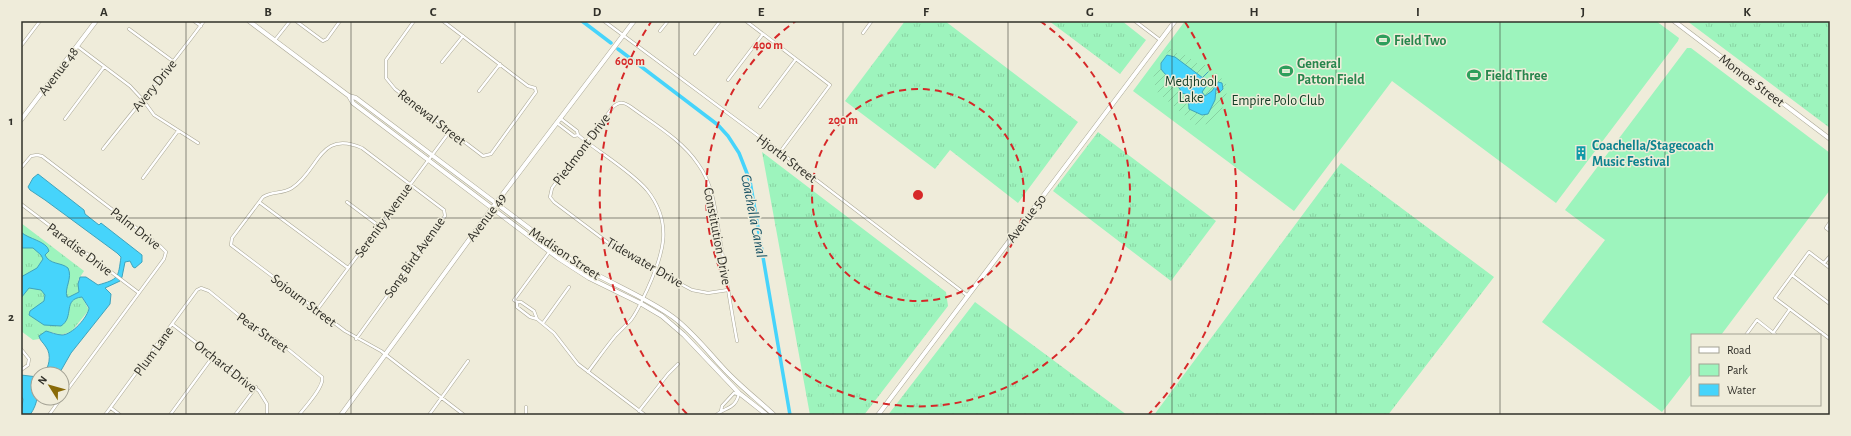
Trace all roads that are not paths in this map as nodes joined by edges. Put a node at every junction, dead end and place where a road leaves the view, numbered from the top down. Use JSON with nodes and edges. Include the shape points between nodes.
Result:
{"nodes":[{"id":1,"x":40,"y":21,"type":"edge"},
{"id":2,"x":96,"y":21,"type":"edge"},
{"id":3,"x":194,"y":21,"type":"edge"},
{"id":4,"x":204,"y":21,"type":"edge"},
{"id":5,"x":249,"y":21,"type":"edge"},
{"id":6,"x":290,"y":21,"type":"edge"},
{"id":7,"x":296,"y":21,"type":"edge"},
{"id":8,"x":340,"y":21,"type":"edge"},
{"id":9,"x":414,"y":21,"type":"edge"},
{"id":10,"x":443,"y":21,"type":"edge"},
{"id":11,"x":604,"y":21,"type":"edge"},
{"id":12,"x":634,"y":21,"type":"edge"},
{"id":13,"x":668,"y":21,"type":"edge"},
{"id":14,"x":720,"y":21,"type":"edge"},
{"id":15,"x":746,"y":21,"type":"edge"},
{"id":16,"x":1135,"y":21,"type":"edge"},
{"id":17,"x":1175,"y":21,"type":"edge"},
{"id":18,"x":1674,"y":21,"type":"edge"},
{"id":19,"x":870,"y":22,"type":"edge"},
{"id":20,"x":201,"y":26,"type":"junction"},
{"id":21,"x":129,"y":29,"type":"dead end"},
{"id":22,"x":660,"y":31,"type":"dead end"},
{"id":23,"x":863,"y":33,"type":"dead end"},
{"id":24,"x":763,"y":34,"type":"junction"},
{"id":25,"x":463,"y":36,"type":"junction"},
{"id":26,"x":623,"y":36,"type":"junction"},
{"id":27,"x":1160,"y":40,"type":"junction"},
{"id":28,"x":275,"y":41,"type":"junction"},
{"id":29,"x":21,"y":46,"type":"edge"},
{"id":30,"x":77,"y":46,"type":"junction"},
{"id":31,"x":695,"y":54,"type":"dead end"},
{"id":32,"x":796,"y":59,"type":"junction"},
{"id":33,"x":174,"y":62,"type":"junction"},
{"id":34,"x":442,"y":62,"type":"dead end"},
{"id":35,"x":500,"y":64,"type":"junction"},
{"id":36,"x":104,"y":67,"type":"junction"},
{"id":37,"x":728,"y":80,"type":"dead end"},
{"id":38,"x":479,"y":91,"type":"dead end"},
{"id":39,"x":349,"y":96,"type":"junction"},
{"id":40,"x":143,"y":100,"type":"junction"},
{"id":41,"x":618,"y":103,"type":"joint"},
{"id":42,"x":760,"y":107,"type":"dead end"},
{"id":43,"x":22,"y":118,"type":"edge"},
{"id":44,"x":560,"y":118,"type":"junction"},
{"id":45,"x":65,"y":119,"type":"dead end"},
{"id":46,"x":557,"y":123,"type":"junction"},
{"id":47,"x":571,"y":126,"type":"junction"},
{"id":48,"x":178,"y":131,"type":"junction"},
{"id":49,"x":450,"y":131,"type":"junction"},
{"id":50,"x":567,"y":131,"type":"junction"},
{"id":51,"x":578,"y":135,"type":"junction"},
{"id":52,"x":1830,"y":139,"type":"edge"},
{"id":53,"x":587,"y":142,"type":"junction"},
{"id":54,"x":198,"y":143,"type":"dead end"},
{"id":55,"x":103,"y":149,"type":"dead end"},
{"id":56,"x":780,"y":152,"type":"junction"},
{"id":57,"x":432,"y":155,"type":"junction"},
{"id":58,"x":428,"y":160,"type":"junction"},
{"id":59,"x":21,"y":168,"type":"edge"},
{"id":60,"x":143,"y":178,"type":"dead end"},
{"id":61,"x":410,"y":184,"type":"junction"},
{"id":62,"x":550,"y":197,"type":"joint"},
{"id":63,"x":259,"y":202,"type":"junction"},
{"id":64,"x":347,"y":202,"type":"dead end"},
{"id":65,"x":496,"y":203,"type":"junction"},
{"id":66,"x":21,"y":204,"type":"edge"},
{"id":67,"x":493,"y":208,"type":"junction"},
{"id":68,"x":1830,"y":222,"type":"edge"},
{"id":69,"x":379,"y":226,"type":"junction"},
{"id":70,"x":1830,"y":231,"type":"edge"},
{"id":71,"x":553,"y":247,"type":"junction"},
{"id":72,"x":550,"y":252,"type":"junction"},
{"id":73,"x":1830,"y":256,"type":"edge"},
{"id":74,"x":1824,"y":263,"type":"junction"},
{"id":75,"x":348,"y":268,"type":"junction"},
{"id":76,"x":1830,"y":268,"type":"edge"},
{"id":77,"x":656,"y":270,"type":"junction"},
{"id":78,"x":1792,"y":275,"type":"junction"},
{"id":79,"x":569,"y":287,"type":"dead end"},
{"id":80,"x":201,"y":288,"type":"joint"},
{"id":81,"x":728,"y":290,"type":"junction"},
{"id":82,"x":139,"y":293,"type":"junction"},
{"id":83,"x":968,"y":296,"type":"junction"},
{"id":84,"x":643,"y":298,"type":"junction"},
{"id":85,"x":515,"y":301,"type":"junction"},
{"id":86,"x":640,"y":303,"type":"junction"},
{"id":87,"x":1830,"y":304,"type":"edge"},
{"id":88,"x":1790,"y":309,"type":"junction"},
{"id":89,"x":317,"y":310,"type":"junction"},
{"id":90,"x":538,"y":319,"type":"junction"},
{"id":91,"x":543,"y":323,"type":"junction"},
{"id":92,"x":172,"y":324,"type":"junction"},
{"id":93,"x":1819,"y":331,"type":"junction"},
{"id":94,"x":1773,"y":333,"type":"joint"},
{"id":95,"x":1747,"y":334,"type":"edge"},
{"id":96,"x":1817,"y":334,"type":"edge"},
{"id":97,"x":356,"y":339,"type":"junction"},
{"id":98,"x":1830,"y":339,"type":"edge"},
{"id":99,"x":737,"y":341,"type":"dead end"},
{"id":100,"x":21,"y":349,"type":"edge"},
{"id":101,"x":385,"y":354,"type":"junction"},
{"id":102,"x":214,"y":355,"type":"junction"},
{"id":103,"x":468,"y":361,"type":"dead end"},
{"id":104,"x":678,"y":364,"type":"dead end"},
{"id":105,"x":21,"y":370,"type":"edge"},
{"id":106,"x":588,"y":372,"type":"junction"},
{"id":107,"x":70,"y":386,"type":"edge"},
{"id":108,"x":256,"y":387,"type":"junction"},
{"id":109,"x":738,"y":393,"type":"junction"},
{"id":110,"x":442,"y":398,"type":"junction"},
{"id":111,"x":728,"y":400,"type":"junction"},
{"id":112,"x":733,"y":404,"type":"junction"},
{"id":113,"x":55,"y":406,"type":"edge"},
{"id":114,"x":526,"y":407,"type":"dead end"},
{"id":115,"x":110,"y":408,"type":"junction"},
{"id":116,"x":640,"y":411,"type":"junction"},
{"id":117,"x":721,"y":411,"type":"junction"},
{"id":118,"x":48,"y":415,"type":"edge"},
{"id":119,"x":106,"y":415,"type":"edge"},
{"id":120,"x":120,"y":415,"type":"edge"},
{"id":121,"x":170,"y":415,"type":"edge"},
{"id":122,"x":235,"y":415,"type":"edge"},
{"id":123,"x":267,"y":415,"type":"edge"},
{"id":124,"x":299,"y":415,"type":"edge"},
{"id":125,"x":341,"y":415,"type":"edge"},
{"id":126,"x":429,"y":415,"type":"edge"},
{"id":127,"x":464,"y":415,"type":"edge"},
{"id":128,"x":526,"y":415,"type":"edge"},
{"id":129,"x":645,"y":415,"type":"edge"},
{"id":130,"x":716,"y":415,"type":"edge"},
{"id":131,"x":767,"y":415,"type":"edge"},
{"id":132,"x":774,"y":415,"type":"edge"},
{"id":133,"x":878,"y":415,"type":"edge"}],
"edges":[{"from":1,"to":29,"type":"street"},
{"from":2,"to":30,"type":"main road","name":"Avenue 48"},
{"from":3,"to":20,"type":"street"},
{"from":4,"to":20,"type":"street","name":"Avery Drive"},
{"from":5,"to":28,"type":"main road","name":"Madison Street"},
{"from":6,"to":28,"type":"street"},
{"from":7,"to":8,"type":"street","via":[[323,41]]},
{"from":9,"to":49,"type":"street","name":"Renewal Street","via":[[386,60],[386,78],[395,89]]},
{"from":10,"to":25,"type":"street"},
{"from":11,"to":26,"type":"street","name":"Hjorth Street"},
{"from":12,"to":26,"type":"main road","name":"Avenue 49"},
{"from":13,"to":22,"type":"street"},
{"from":14,"to":31,"type":"street"},
{"from":15,"to":24,"type":"street"},
{"from":16,"to":27,"type":"street"},
{"from":17,"to":27,"type":"main road","name":"Avenue 50"},
{"from":18,"to":52,"type":"main road","name":"Monroe Street"},
{"from":19,"to":23,"type":"street"},
{"from":20,"to":33,"type":"street","name":"Avery Drive"},
{"from":21,"to":33,"type":"street"},
{"from":24,"to":32,"type":"street"},
{"from":24,"to":37,"type":"street"},
{"from":25,"to":34,"type":"street"},
{"from":25,"to":35,"type":"street"},
{"from":26,"to":44,"type":"main road","name":"Avenue 49"},
{"from":26,"to":56,"type":"street","name":"Hjorth Street"},
{"from":27,"to":83,"type":"main road","name":"Avenue 50"},
{"from":28,"to":39,"type":"main road","name":"Madison Street"},
{"from":30,"to":36,"type":"street"},
{"from":30,"to":43,"type":"main road","name":"Avenue 48"},
{"from":32,"to":42,"type":"street"},
{"from":32,"to":56,"type":"street","via":[[830,85]]},
{"from":33,"to":40,"type":"street","name":"Avery Drive"},
{"from":35,"to":38,"type":"street"},
{"from":35,"to":49,"type":"street","name":"Renewal Street","via":[[528,86],[535,88],[536,92],[492,154],[483,156]]},
{"from":36,"to":40,"type":"street","via":[[130,86]]},
{"from":36,"to":45,"type":"street"},
{"from":39,"to":57,"type":"main road","name":"Madison Street","via":[[356,98]]},
{"from":39,"to":58,"type":"main road","name":"Madison Street","via":[[352,103]]},
{"from":40,"to":48,"type":"street","via":[[154,114]]},
{"from":40,"to":55,"type":"street","name":"Avery Drive"},
{"from":41,"to":53,"type":"street","name":"Piedmont Drive"},
{"from":41,"to":81,"type":"street","name":"Constitution Drive","via":[[631,107],[682,146],[706,175],[714,205]]},
{"from":44,"to":46,"type":"main road","name":"Avenue 49"},
{"from":44,"to":47,"type":"street"},
{"from":46,"to":50,"type":"street"},
{"from":46,"to":65,"type":"main road","name":"Avenue 49"},
{"from":47,"to":50,"type":"street"},
{"from":47,"to":51,"type":"street"},
{"from":48,"to":54,"type":"street"},
{"from":48,"to":60,"type":"street"},
{"from":49,"to":57,"type":"street","name":"Serenity Avenue"},
{"from":50,"to":51,"type":"street","via":[[574,136]]},
{"from":51,"to":53,"type":"street"},
{"from":53,"to":62,"type":"street","name":"Piedmont Drive","via":[[552,188]]},
{"from":53,"to":77,"type":"street","via":[[638,181],[655,203],[663,234],[663,247]]},
{"from":56,"to":83,"type":"street","name":"Hjorth Street"},
{"from":57,"to":58,"type":"street","name":"Serenity Avenue"},
{"from":57,"to":65,"type":"main road","name":"Madison Street"},
{"from":58,"to":61,"type":"street","name":"Serenity Avenue"},
{"from":58,"to":67,"type":"main road","name":"Madison Street"},
{"from":59,"to":82,"type":"street","name":"Palm Drive","via":[[31,156],[42,156],[163,248],[166,252],[164,259]]},
{"from":61,"to":63,"type":"street","name":"Song Bird Avenue","via":[[362,148],[340,143],[322,152],[292,188],[269,193]]},
{"from":61,"to":69,"type":"street","name":"Serenity Avenue"},
{"from":61,"to":97,"type":"street","name":"Song Bird Avenue","via":[[444,210],[445,216]]},
{"from":62,"to":77,"type":"street","name":"Tidewater Drive","via":[[619,251]]},
{"from":63,"to":75,"type":"street"},
{"from":63,"to":89,"type":"street","name":"Sojourn Street","via":[[232,238],[232,245]]},
{"from":64,"to":69,"type":"street"},
{"from":65,"to":67,"type":"main road","name":"Avenue 49"},
{"from":65,"to":71,"type":"main road","name":"Madison Street"},
{"from":66,"to":82,"type":"street","name":"Paradise Drive"},
{"from":67,"to":72,"type":"main road","name":"Madison Street"},
{"from":67,"to":101,"type":"main road","name":"Avenue 49"},
{"from":68,"to":70,"type":"street","via":[[1826,228]]},
{"from":69,"to":75,"type":"street","name":"Serenity Avenue"},
{"from":71,"to":72,"type":"street"},
{"from":71,"to":84,"type":"main road","name":"Madison Street","via":[[587,270]]},
{"from":72,"to":85,"type":"street"},
{"from":72,"to":86,"type":"main road","name":"Madison Street","via":[[589,278]]},
{"from":73,"to":74,"type":"street"},
{"from":74,"to":76,"type":"street"},
{"from":74,"to":78,"type":"street","via":[[1809,252]]},
{"from":75,"to":89,"type":"street","name":"Serenity Avenue"},
{"from":77,"to":81,"type":"street","name":"Tidewater Drive","via":[[699,292]]},
{"from":77,"to":84,"type":"street"},
{"from":78,"to":87,"type":"street"},
{"from":78,"to":88,"type":"street","via":[[1775,298]]},
{"from":79,"to":91,"type":"street"},
{"from":80,"to":92,"type":"street","name":"Plum Lane"},
{"from":80,"to":124,"type":"street","name":"Pear Street","via":[[209,291],[319,374],[323,380],[321,387]]},
{"from":81,"to":99,"type":"street","name":"Constitution Drive"},
{"from":82,"to":107,"type":"street","name":"Palm Drive"},
{"from":83,"to":133,"type":"main road","name":"Avenue 50"},
{"from":84,"to":86,"type":"street"},
{"from":84,"to":132,"type":"main road","name":"Madison Street","via":[[686,327],[725,371]]},
{"from":85,"to":90,"type":"street","via":[[530,309]]},
{"from":85,"to":90,"type":"street","via":[[517,307],[530,317]]},
{"from":86,"to":106,"type":"street","via":[[632,319],[615,336]]},
{"from":86,"to":109,"type":"main road","name":"Madison Street","via":[[678,329]]},
{"from":88,"to":93,"type":"street"},
{"from":88,"to":94,"type":"street"},
{"from":89,"to":97,"type":"street","name":"Sojourn Street"},
{"from":90,"to":91,"type":"street"},
{"from":91,"to":106,"type":"street","via":[[554,332],[578,364]]},
{"from":92,"to":102,"type":"street","name":"Orchard Drive"},
{"from":92,"to":115,"type":"street","name":"Plum Lane"},
{"from":93,"to":96,"type":"street"},
{"from":93,"to":98,"type":"street"},
{"from":94,"to":95,"type":"street","via":[[1757,320]]},
{"from":97,"to":101,"type":"street","name":"Sojourn Street"},
{"from":100,"to":105,"type":"street","via":[[29,359],[28,365]]},
{"from":101,"to":110,"type":"street","name":"Sojourn Street"},
{"from":101,"to":125,"type":"main road","name":"Avenue 49"},
{"from":102,"to":108,"type":"street","name":"Orchard Drive"},
{"from":102,"to":121,"type":"street"},
{"from":103,"to":110,"type":"street"},
{"from":104,"to":116,"type":"street"},
{"from":106,"to":116,"type":"street"},
{"from":108,"to":122,"type":"street"},
{"from":108,"to":123,"type":"street","name":"Orchard Drive","via":[[267,404]]},
{"from":109,"to":111,"type":"street"},
{"from":109,"to":112,"type":"street","via":[[739,398]]},
{"from":109,"to":131,"type":"main road","name":"Madison Street"},
{"from":110,"to":126,"type":"street"},
{"from":110,"to":127,"type":"street","name":"Sojourn Street"},
{"from":111,"to":112,"type":"street"},
{"from":111,"to":117,"type":"street"},
{"from":112,"to":117,"type":"street","via":[[727,410]]},
{"from":113,"to":118,"type":"street","name":"Palm Drive"},
{"from":114,"to":128,"type":"street"},
{"from":115,"to":119,"type":"street","name":"Plum Lane"},
{"from":115,"to":120,"type":"street"},
{"from":116,"to":129,"type":"street"},
{"from":117,"to":130,"type":"street"}]}
